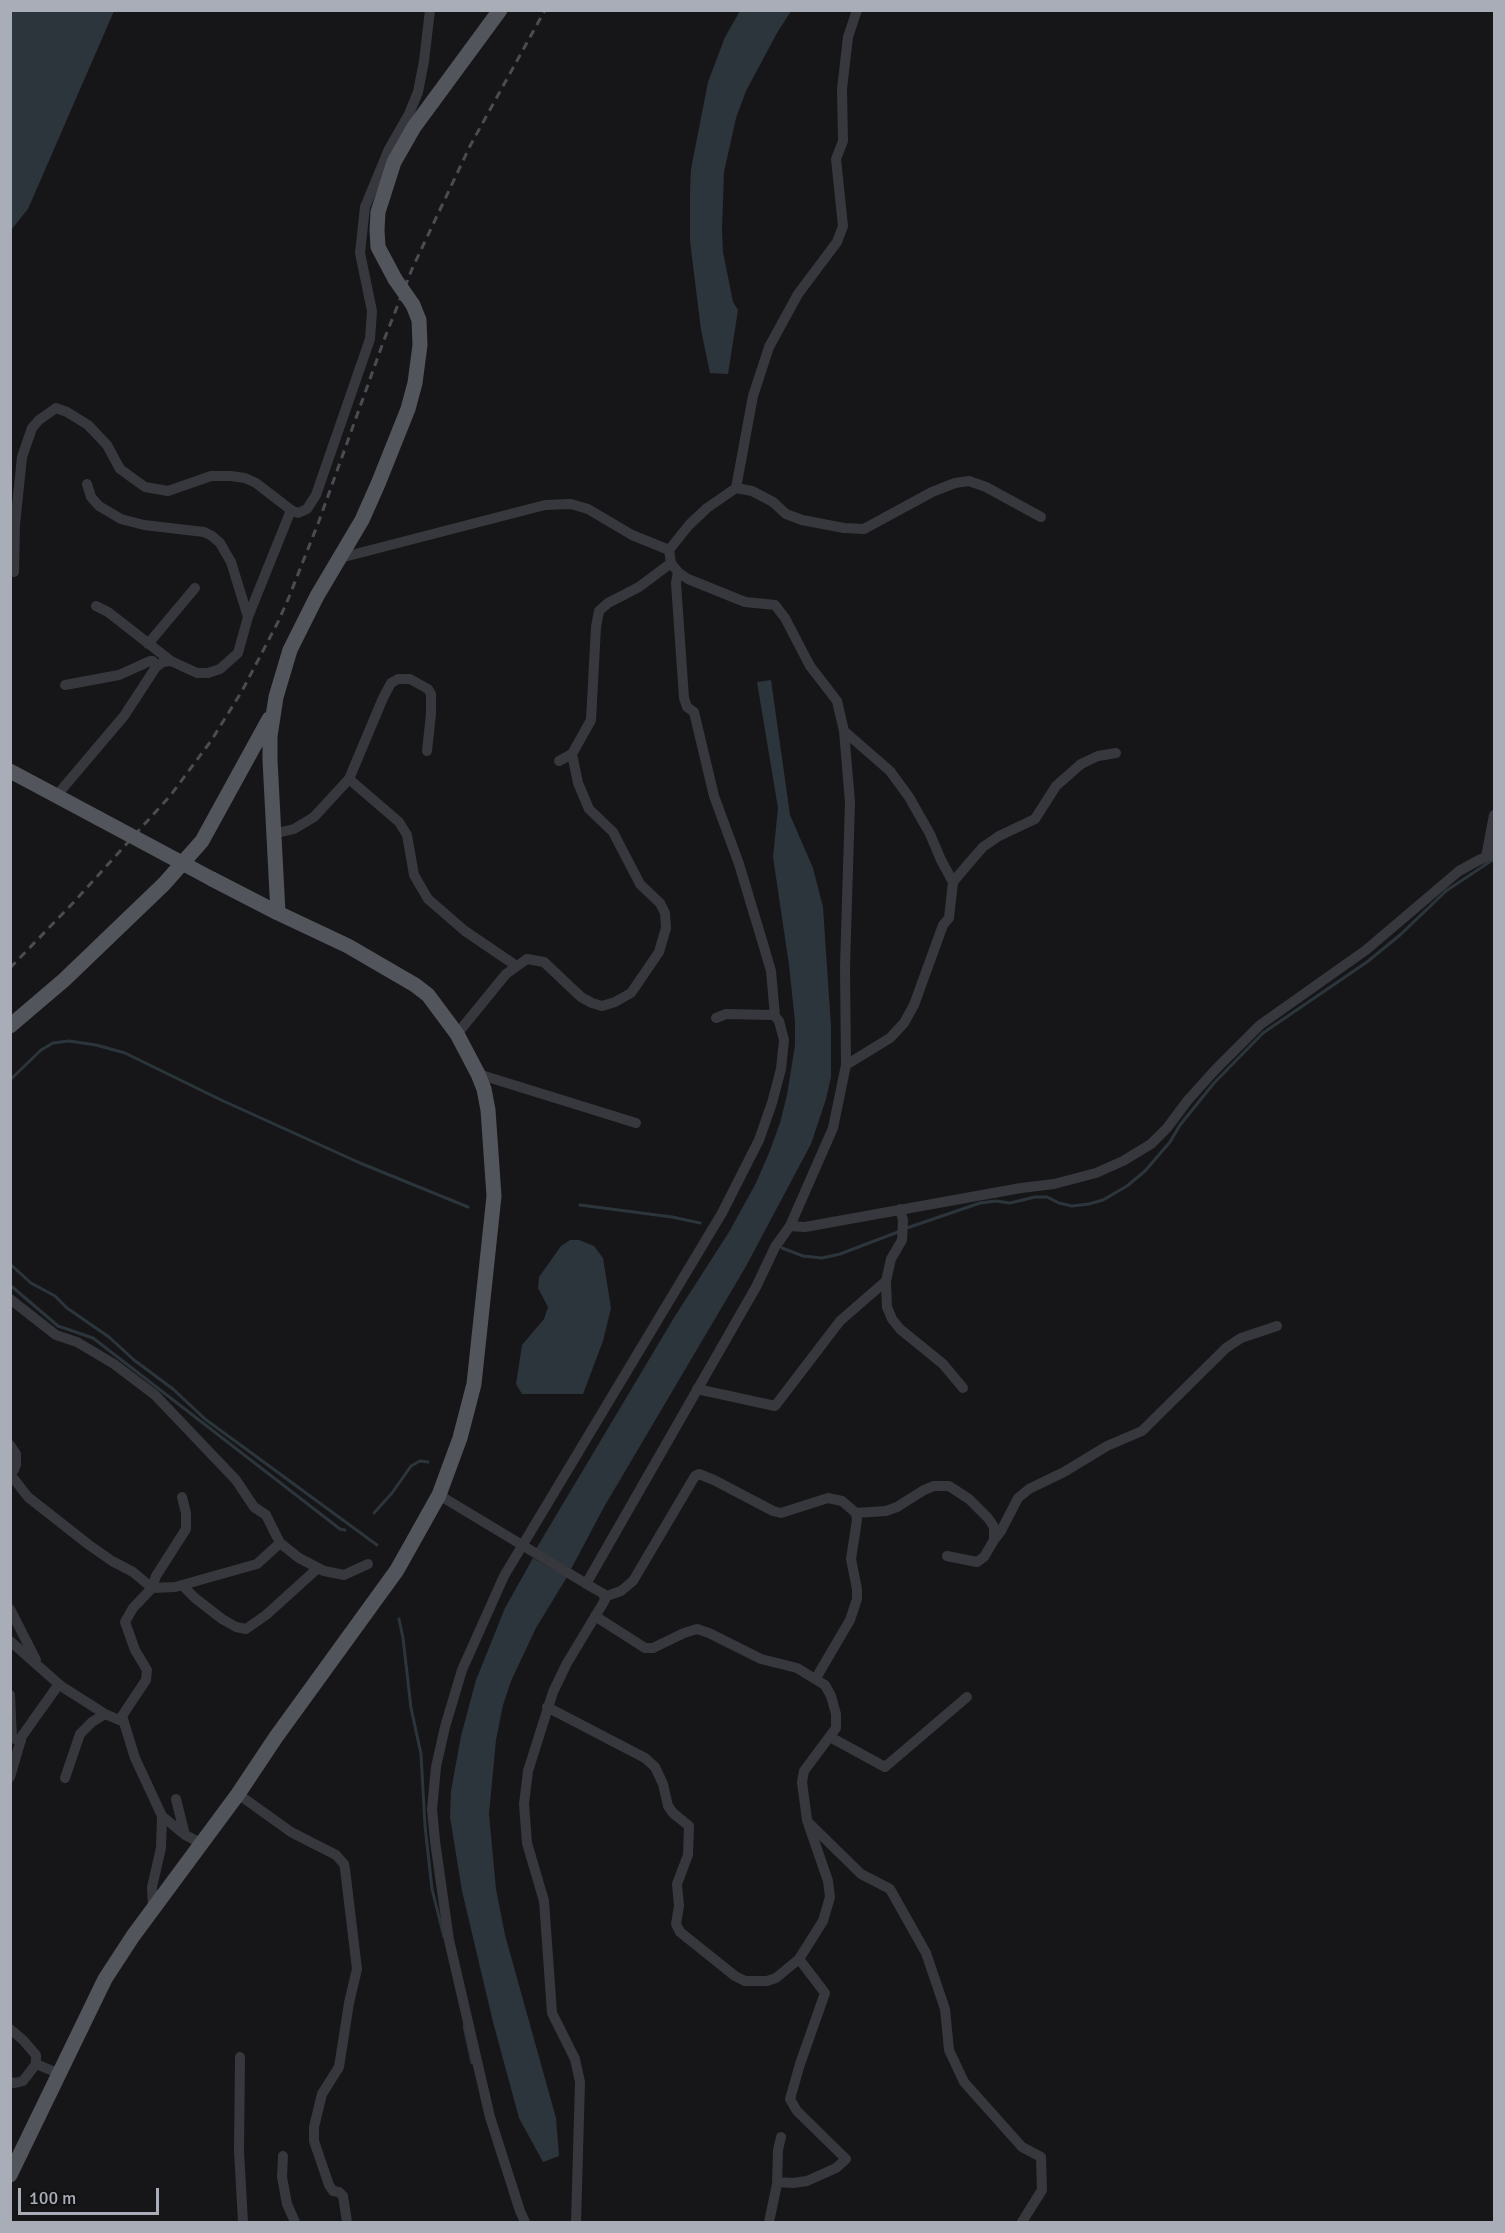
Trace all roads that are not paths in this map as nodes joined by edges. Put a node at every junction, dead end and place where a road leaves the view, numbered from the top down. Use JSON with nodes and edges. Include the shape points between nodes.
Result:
{"nodes":[{"id":1,"x":430,"y":10,"type":"edge"},
{"id":2,"x":500,"y":10,"type":"edge"},
{"id":3,"x":857,"y":10,"type":"edge"},
{"id":4,"x":372,"y":210,"type":"junction"},
{"id":5,"x":87,"y":484,"type":"dead end"},
{"id":6,"x":736,"y":488,"type":"junction"},
{"id":7,"x":291,"y":510,"type":"junction"},
{"id":8,"x":1041,"y":517,"type":"dead end"},
{"id":9,"x":669,"y":550,"type":"junction"},
{"id":10,"x":340,"y":558,"type":"junction"},
{"id":11,"x":674,"y":567,"type":"junction"},
{"id":12,"x":14,"y":572,"type":"dead end"},
{"id":13,"x":195,"y":588,"type":"dead end"},
{"id":14,"x":96,"y":606,"type":"dead end"},
{"id":15,"x":248,"y":617,"type":"junction"},
{"id":16,"x":148,"y":644,"type":"junction"},
{"id":17,"x":171,"y":662,"type":"junction"},
{"id":18,"x":156,"y":667,"type":"junction"},
{"id":19,"x":65,"y":685,"type":"dead end"},
{"id":20,"x":274,"y":710,"type":"junction"},
{"id":21,"x":844,"y":731,"type":"junction"},
{"id":22,"x":427,"y":751,"type":"dead end"},
{"id":23,"x":1116,"y":753,"type":"dead end"},
{"id":24,"x":572,"y":754,"type":"junction"},
{"id":25,"x":559,"y":761,"type":"dead end"},
{"id":26,"x":10,"y":771,"type":"edge"},
{"id":27,"x":349,"y":779,"type":"junction"},
{"id":28,"x":57,"y":795,"type":"junction"},
{"id":29,"x":1494,"y":815,"type":"edge"},
{"id":30,"x":273,"y":834,"type":"junction"},
{"id":31,"x":1491,"y":855,"type":"edge"},
{"id":32,"x":953,"y":882,"type":"junction"},
{"id":33,"x":278,"y":913,"type":"junction"},
{"id":34,"x":515,"y":965,"type":"junction"},
{"id":35,"x":775,"y":1016,"type":"junction"},
{"id":36,"x":716,"y":1018,"type":"dead end"},
{"id":37,"x":10,"y":1026,"type":"edge"},
{"id":38,"x":457,"y":1034,"type":"junction"},
{"id":39,"x":846,"y":1065,"type":"junction"},
{"id":40,"x":478,"y":1074,"type":"junction"},
{"id":41,"x":636,"y":1123,"type":"dead end"},
{"id":42,"x":900,"y":1209,"type":"junction"},
{"id":43,"x":790,"y":1226,"type":"junction"},
{"id":44,"x":886,"y":1281,"type":"junction"},
{"id":45,"x":10,"y":1299,"type":"edge"},
{"id":46,"x":1277,"y":1326,"type":"dead end"},
{"id":47,"x":963,"y":1388,"type":"dead end"},
{"id":48,"x":698,"y":1389,"type":"junction"},
{"id":49,"x":10,"y":1444,"type":"edge"},
{"id":50,"x":10,"y":1473,"type":"edge"},
{"id":51,"x":439,"y":1496,"type":"junction"},
{"id":52,"x":182,"y":1497,"type":"dead end"},
{"id":53,"x":856,"y":1513,"type":"junction"},
{"id":54,"x":994,"y":1540,"type":"junction"},
{"id":55,"x":280,"y":1543,"type":"junction"},
{"id":56,"x":524,"y":1547,"type":"junction"},
{"id":57,"x":946,"y":1556,"type":"dead end"},
{"id":58,"x":368,"y":1564,"type":"dead end"},
{"id":59,"x":318,"y":1568,"type":"junction"},
{"id":60,"x":586,"y":1584,"type":"junction"},
{"id":61,"x":182,"y":1585,"type":"junction"},
{"id":62,"x":153,"y":1588,"type":"junction"},
{"id":63,"x":604,"y":1597,"type":"junction"},
{"id":64,"x":10,"y":1609,"type":"edge"},
{"id":65,"x":596,"y":1616,"type":"junction"},
{"id":66,"x":10,"y":1641,"type":"edge"},
{"id":67,"x":39,"y":1666,"type":"junction"},
{"id":68,"x":816,"y":1678,"type":"junction"},
{"id":69,"x":59,"y":1684,"type":"junction"},
{"id":70,"x":10,"y":1695,"type":"edge"},
{"id":71,"x":967,"y":1697,"type":"dead end"},
{"id":72,"x":547,"y":1707,"type":"junction"},
{"id":73,"x":105,"y":1714,"type":"junction"},
{"id":74,"x":11,"y":1716,"type":"edge"},
{"id":75,"x":124,"y":1722,"type":"junction"},
{"id":76,"x":831,"y":1737,"type":"junction"},
{"id":77,"x":21,"y":1741,"type":"junction"},
{"id":78,"x":10,"y":1777,"type":"edge"},
{"id":79,"x":65,"y":1778,"type":"dead end"},
{"id":80,"x":238,"y":1794,"type":"junction"},
{"id":81,"x":176,"y":1799,"type":"dead end"},
{"id":82,"x":162,"y":1816,"type":"junction"},
{"id":83,"x":807,"y":1820,"type":"junction"},
{"id":84,"x":185,"y":1835,"type":"junction"},
{"id":85,"x":201,"y":1843,"type":"junction"},
{"id":86,"x":153,"y":1909,"type":"junction"},
{"id":87,"x":799,"y":1959,"type":"junction"},
{"id":88,"x":10,"y":2030,"type":"edge"},
{"id":89,"x":240,"y":2057,"type":"dead end"},
{"id":90,"x":36,"y":2064,"type":"junction"},
{"id":91,"x":60,"y":2074,"type":"junction"},
{"id":92,"x":10,"y":2082,"type":"edge"},
{"id":93,"x":781,"y":2137,"type":"dead end"},
{"id":94,"x":283,"y":2156,"type":"dead end"},
{"id":95,"x":10,"y":2175,"type":"edge"},
{"id":96,"x":777,"y":2182,"type":"junction"},
{"id":97,"x":243,"y":2223,"type":"edge"},
{"id":98,"x":295,"y":2223,"type":"edge"},
{"id":99,"x":347,"y":2223,"type":"edge"},
{"id":100,"x":525,"y":2223,"type":"edge"},
{"id":101,"x":576,"y":2223,"type":"edge"},
{"id":102,"x":769,"y":2223,"type":"edge"},
{"id":103,"x":1022,"y":2223,"type":"edge"}],
"edges":[{"from":1,"to":4,"type":"street","via":[[418,92],[389,149]]},
{"from":2,"to":4,"type":"main road","via":[[404,142]]},
{"from":3,"to":6,"type":"street","via":[[848,37],[842,89],[843,141],[836,159],[843,226],[837,242],[798,294],[769,347],[753,396]]},
{"from":4,"to":7,"type":"street","via":[[360,253],[372,311],[369,339],[316,495],[303,512]]},
{"from":4,"to":10,"type":"main road","bridge":true,"via":[[378,247],[419,320],[420,345],[416,382],[396,441],[362,520]]},
{"from":5,"to":15,"type":"street","via":[[99,507],[121,519],[212,536],[231,562]]},
{"from":6,"to":8,"type":"street","via":[[752,491],[802,520],[844,528],[864,529],[932,492],[969,481]]},
{"from":6,"to":9,"type":"street","via":[[689,525]]},
{"from":7,"to":12,"type":"street","via":[[245,478],[212,476],[168,491],[145,487],[120,468],[107,445],[88,425],[56,408],[32,428],[22,457]]},
{"from":7,"to":15,"type":"street"},
{"from":9,"to":10,"type":"street","via":[[571,504],[545,505]]},
{"from":9,"to":11,"type":"street"},
{"from":10,"to":20,"type":"main road","via":[[290,650]]},
{"from":11,"to":21,"type":"street","via":[[688,579],[726,595],[745,602],[775,605],[810,666],[837,701]]},
{"from":11,"to":24,"type":"street","via":[[599,611],[591,720]]},
{"from":11,"to":35,"type":"street","via":[[684,698],[694,712],[714,796],[771,971]]},
{"from":13,"to":16,"type":"street"},
{"from":14,"to":16,"type":"street"},
{"from":15,"to":17,"type":"street","via":[[238,653],[220,669],[197,673]]},
{"from":16,"to":17,"type":"street"},
{"from":17,"to":18,"type":"street"},
{"from":18,"to":19,"type":"street","via":[[150,661],[119,675]]},
{"from":18,"to":28,"type":"street","via":[[124,716]]},
{"from":20,"to":30,"type":"main road","via":[[270,760]]},
{"from":20,"to":37,"type":"main road","via":[[202,840],[164,884]]},
{"from":21,"to":32,"type":"street","via":[[890,771],[909,797]]},
{"from":21,"to":39,"type":"street","via":[[850,802]]},
{"from":22,"to":27,"type":"street","via":[[431,694],[410,679],[398,679],[383,698]]},
{"from":23,"to":32,"type":"street","via":[[1081,764],[1056,786],[1035,819],[983,847]]},
{"from":24,"to":25,"type":"street"},
{"from":24,"to":34,"type":"street","via":[[582,798],[613,832],[640,884],[660,903],[666,928],[659,952],[631,993],[602,1006],[581,997],[544,962],[527,958]]},
{"from":26,"to":28,"type":"main road"},
{"from":27,"to":30,"type":"street","via":[[314,817],[294,829]]},
{"from":27,"to":34,"type":"street","via":[[399,822],[407,835],[414,875],[428,899],[465,931]]},
{"from":28,"to":33,"type":"main road","bridge":true},
{"from":29,"to":31,"type":"street"},
{"from":30,"to":33,"type":"main road"},
{"from":31,"to":42,"type":"street","via":[[1460,871],[1366,950],[1260,1025],[1215,1070],[1167,1128],[1123,1161],[1077,1179]]},
{"from":32,"to":39,"type":"street","via":[[949,918],[904,1023],[890,1038]]},
{"from":33,"to":38,"type":"main road","via":[[348,946],[415,985],[428,995]]},
{"from":34,"to":38,"type":"street"},
{"from":35,"to":36,"type":"street","via":[[726,1014]]},
{"from":35,"to":56,"type":"street","via":[[784,1040],[781,1070],[759,1140],[717,1222]]},
{"from":38,"to":40,"type":"main road"},
{"from":39,"to":43,"type":"street","via":[[834,1128]]},
{"from":40,"to":41,"type":"street"},
{"from":40,"to":51,"type":"main road","via":[[488,1110],[494,1196],[474,1384]]},
{"from":42,"to":43,"type":"street","via":[[805,1227]]},
{"from":42,"to":44,"type":"street","via":[[902,1240],[891,1259]]},
{"from":43,"to":48,"type":"street"},
{"from":44,"to":47,"type":"street","via":[[887,1307],[892,1319],[943,1364]]},
{"from":44,"to":48,"type":"street","via":[[840,1321],[775,1406]]},
{"from":45,"to":55,"type":"street","via":[[56,1335],[77,1342],[114,1364],[155,1395],[236,1480],[254,1507],[266,1515]]},
{"from":46,"to":54,"type":"street","via":[[1241,1338],[1226,1348],[1142,1431],[1029,1489],[1018,1498]]},
{"from":48,"to":60,"type":"street"},
{"from":49,"to":50,"type":"street","via":[[16,1454],[16,1465]]},
{"from":50,"to":62,"type":"street","via":[[28,1497]]},
{"from":51,"to":56,"type":"street"},
{"from":51,"to":80,"type":"main road","via":[[397,1570]]},
{"from":52,"to":62,"type":"street","via":[[186,1529],[156,1576]]},
{"from":53,"to":54,"type":"street","via":[[886,1511],[934,1486],[949,1486],[969,1498],[988,1518],[994,1527]]},
{"from":53,"to":63,"type":"street","via":[[842,1501],[828,1498],[785,1513],[773,1511],[699,1474],[633,1581]]},
{"from":53,"to":68,"type":"street","via":[[851,1559],[857,1589],[855,1609]]},
{"from":54,"to":57,"type":"street","via":[[977,1562]]},
{"from":55,"to":59,"type":"street"},
{"from":55,"to":61,"type":"street","via":[[257,1564]]},
{"from":56,"to":60,"type":"street"},
{"from":56,"to":100,"type":"street","via":[[504,1576],[462,1670],[439,1757],[432,1809],[449,1940],[476,2061]]},
{"from":58,"to":59,"type":"street","via":[[344,1575]]},
{"from":59,"to":61,"type":"street","via":[[246,1629],[222,1619]]},
{"from":60,"to":63,"type":"street"},
{"from":61,"to":62,"type":"street"},
{"from":62,"to":75,"type":"street","via":[[125,1622],[147,1670],[146,1680],[122,1716]]},
{"from":63,"to":65,"type":"street"},
{"from":64,"to":67,"type":"street"},
{"from":65,"to":68,"type":"street","via":[[645,1648],[697,1629],[761,1659],[798,1668]]},
{"from":65,"to":72,"type":"street","via":[[559,1678]]},
{"from":66,"to":67,"type":"street"},
{"from":67,"to":69,"type":"street"},
{"from":68,"to":76,"type":"street","via":[[825,1685],[836,1714]]},
{"from":69,"to":73,"type":"street"},
{"from":69,"to":77,"type":"street"},
{"from":70,"to":74,"type":"street"},
{"from":71,"to":76,"type":"street","via":[[885,1767]]},
{"from":72,"to":87,"type":"street","via":[[645,1758],[655,1767],[668,1806],[689,1826],[688,1856],[677,1884],[676,1924],[680,1932],[745,1981],[767,1982]]},
{"from":72,"to":101,"type":"street","via":[[528,1771],[524,1819],[544,1901],[552,2013],[575,2059],[580,2082]]},
{"from":73,"to":75,"type":"street"},
{"from":73,"to":79,"type":"street","via":[[80,1734]]},
{"from":74,"to":77,"type":"street","via":[[12,1738]]},
{"from":75,"to":82,"type":"street","via":[[135,1758]]},
{"from":76,"to":83,"type":"street","via":[[804,1771],[802,1794]]},
{"from":77,"to":78,"type":"street"},
{"from":80,"to":85,"type":"main road"},
{"from":80,"to":99,"type":"street","via":[[291,1832],[336,1855],[344,1864],[357,1969],[339,2067],[322,2094],[314,2141],[328,2185],[343,2196]]},
{"from":81,"to":84,"type":"street"},
{"from":82,"to":84,"type":"street"},
{"from":82,"to":86,"type":"street","via":[[161,1848],[152,1887]]},
{"from":83,"to":87,"type":"street","via":[[830,1897],[823,1921]]},
{"from":83,"to":103,"type":"street","via":[[861,1874],[890,1889],[926,1953],[945,2009],[949,2050],[964,2082],[1022,2147],[1041,2157],[1042,2190]]},
{"from":84,"to":85,"type":"street"},
{"from":85,"to":86,"type":"main road"},
{"from":86,"to":91,"type":"main road","via":[[105,1979]]},
{"from":87,"to":96,"type":"street","via":[[825,1993],[790,2099],[797,2111],[846,2159],[807,2181]]},
{"from":88,"to":90,"type":"street","via":[[36,2055]]},
{"from":89,"to":97,"type":"street"},
{"from":90,"to":91,"type":"street"},
{"from":90,"to":92,"type":"street","via":[[23,2081]]},
{"from":91,"to":95,"type":"main road"},
{"from":93,"to":96,"type":"street"},
{"from":94,"to":98,"type":"street","via":[[282,2177]]},
{"from":96,"to":102,"type":"street"}]}
